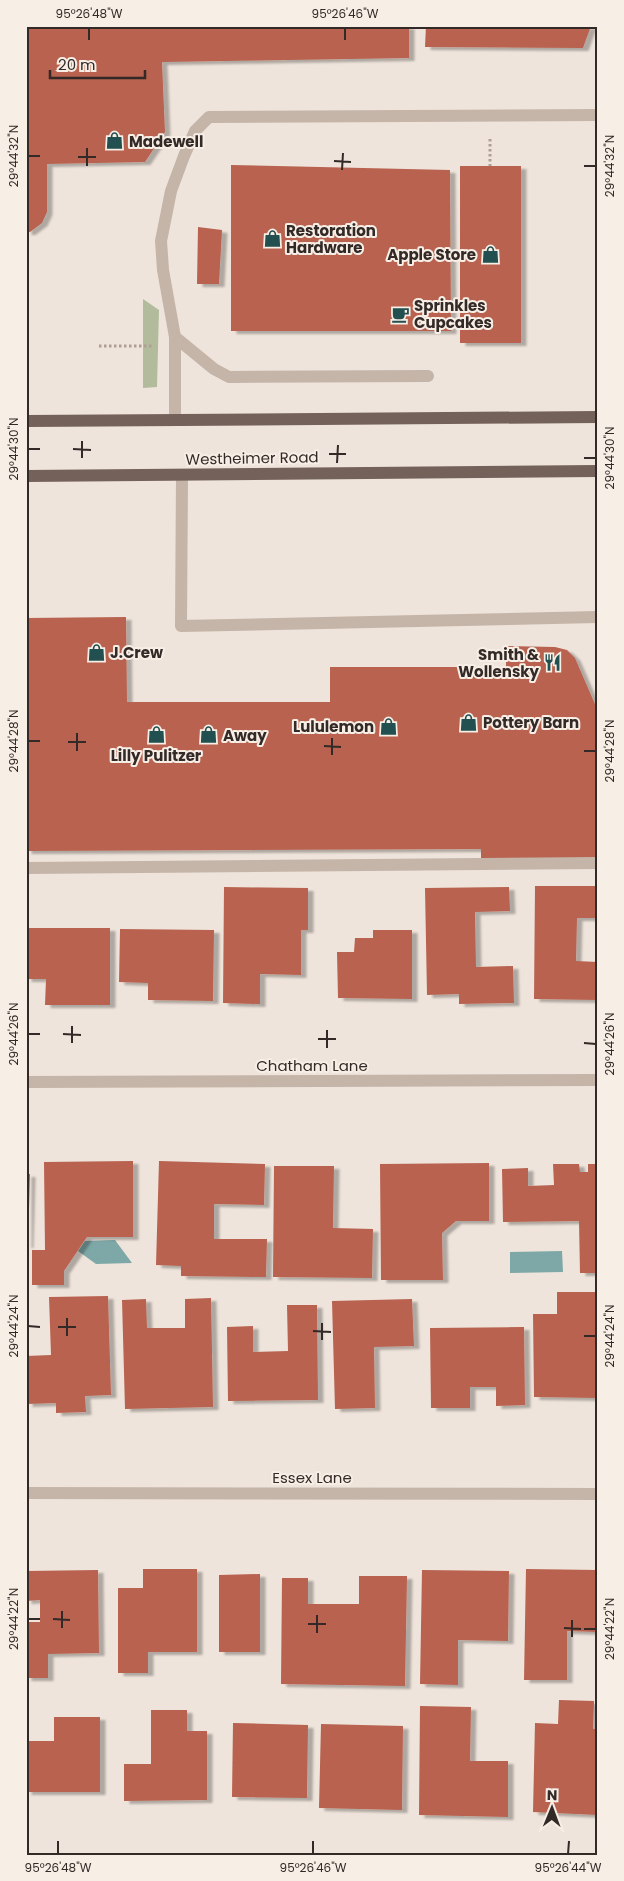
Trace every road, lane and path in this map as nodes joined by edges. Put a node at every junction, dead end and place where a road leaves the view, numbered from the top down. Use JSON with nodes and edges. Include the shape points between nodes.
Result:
{"nodes":[{"id":1,"x":598,"y":114,"type":"edge"},
{"id":2,"x":175,"y":342,"type":"junction"},
{"id":3,"x":99,"y":346,"type":"dead end"},
{"id":4,"x":428,"y":376,"type":"dead end"},
{"id":5,"x":598,"y":417,"type":"edge"},
{"id":6,"x":175,"y":420,"type":"junction"},
{"id":7,"x":26,"y":422,"type":"edge"},
{"id":8,"x":598,"y":471,"type":"edge"},
{"id":9,"x":182,"y":475,"type":"junction"},
{"id":10,"x":26,"y":476,"type":"edge"},
{"id":11,"x":598,"y":617,"type":"edge"},
{"id":12,"x":598,"y":863,"type":"edge"},
{"id":13,"x":26,"y":868,"type":"edge"},
{"id":14,"x":598,"y":1080,"type":"edge"},
{"id":15,"x":26,"y":1082,"type":"edge"},
{"id":16,"x":26,"y":1493,"type":"edge"},
{"id":17,"x":598,"y":1494,"type":"edge"}],
"edges":[{"from":1,"to":2,"type":"street","via":[[209,117],[195,131],[184,156],[171,191],[160,241]]},
{"from":2,"to":3,"type":"path"},
{"from":2,"to":4,"type":"street","via":[[229,377]]},
{"from":2,"to":6,"type":"street"},
{"from":5,"to":6,"type":"main road"},
{"from":6,"to":7,"type":"main road"},
{"from":8,"to":9,"type":"main road","name":"Westheimer Road"},
{"from":9,"to":10,"type":"main road","name":"Westheimer Road"},
{"from":9,"to":11,"type":"street","via":[[181,626]]},
{"from":12,"to":13,"type":"street"},
{"from":14,"to":15,"type":"street","name":"Chatham Lane"},
{"from":16,"to":17,"type":"street","name":"Essex Lane"}]}
